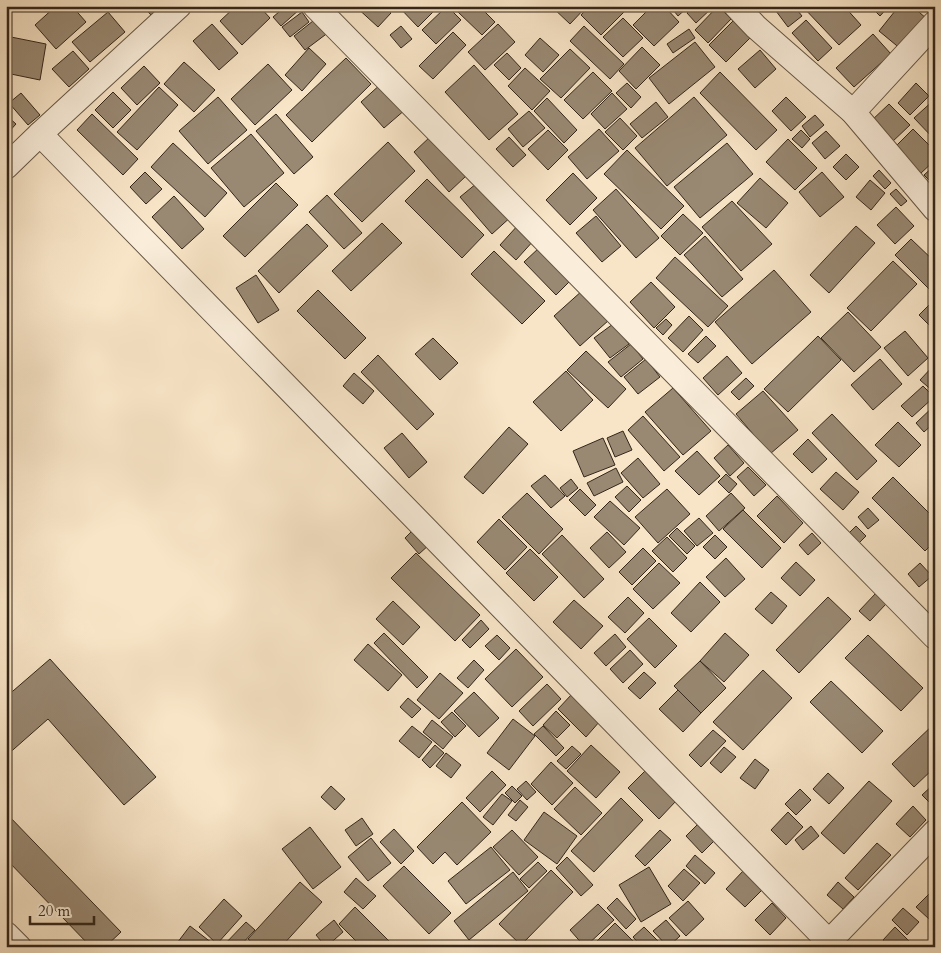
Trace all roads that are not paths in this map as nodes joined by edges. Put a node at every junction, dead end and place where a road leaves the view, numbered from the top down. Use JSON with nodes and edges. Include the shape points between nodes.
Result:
{"nodes":[{"id":1,"x":179,"y":6,"type":"edge"},
{"id":2,"x":315,"y":6,"type":"edge"},
{"id":3,"x":736,"y":6,"type":"edge"},
{"id":4,"x":935,"y":23,"type":"edge"},
{"id":5,"x":854,"y":112,"type":"junction"},
{"id":6,"x":40,"y":134,"type":"junction"},
{"id":7,"x":6,"y":167,"type":"edge"},
{"id":8,"x":935,"y":209,"type":"edge"},
{"id":9,"x":935,"y":637,"type":"edge"},
{"id":10,"x":935,"y":832,"type":"edge"},
{"id":11,"x":6,"y":934,"type":"edge"},
{"id":12,"x":826,"y":944,"type":"edge"},
{"id":13,"x":19,"y":947,"type":"edge"}],
"edges":[{"from":1,"to":6,"type":"street"},
{"from":2,"to":9,"type":"street"},
{"from":3,"to":5,"type":"street"},
{"from":4,"to":5,"type":"street"},
{"from":5,"to":8,"type":"street"},
{"from":6,"to":7,"type":"street"},
{"from":6,"to":12,"type":"street"},
{"from":10,"to":12,"type":"street"},
{"from":11,"to":13,"type":"street"}]}
